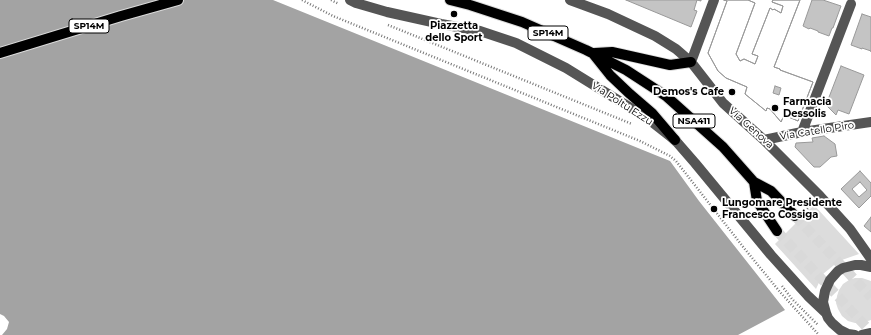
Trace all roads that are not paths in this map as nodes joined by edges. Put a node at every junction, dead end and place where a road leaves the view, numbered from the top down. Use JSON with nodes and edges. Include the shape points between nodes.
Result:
{"nodes":[{"id":1,"x":178,"y":0,"type":"edge"},
{"id":2,"x":350,"y":0,"type":"edge"},
{"id":3,"x":450,"y":0,"type":"edge"},
{"id":4,"x":570,"y":0,"type":"edge"},
{"id":5,"x":714,"y":0,"type":"edge"},
{"id":6,"x":852,"y":4,"type":"dead end"},
{"id":7,"x":0,"y":53,"type":"edge"},
{"id":8,"x":593,"y":54,"type":"junction"},
{"id":9,"x":692,"y":62,"type":"junction"},
{"id":10,"x":871,"y":122,"type":"edge"},
{"id":11,"x":802,"y":132,"type":"junction"},
{"id":12,"x":675,"y":140,"type":"junction"},
{"id":13,"x":764,"y":140,"type":"junction"},
{"id":14,"x":754,"y":182,"type":"junction"},
{"id":15,"x":795,"y":216,"type":"tunnel mouth"},
{"id":16,"x":777,"y":231,"type":"tunnel mouth"},
{"id":17,"x":871,"y":259,"type":"edge"},
{"id":18,"x":871,"y":267,"type":"edge"},
{"id":19,"x":826,"y":313,"type":"junction"},
{"id":20,"x":851,"y":335,"type":"edge"}],
"edges":[{"from":1,"to":7,"type":"main road","number":"SP14M"},
{"from":2,"to":12,"type":"street","name":"Via Poltu Ezzu","via":[[411,18],[480,31],[516,43],[566,68],[647,118]]},
{"from":3,"to":8,"type":"main road","number":"SP14M","via":[[509,17]]},
{"from":4,"to":9,"type":"street","name":"Via Genova","via":[[655,36]]},
{"from":5,"to":9,"type":"street"},
{"from":6,"to":11,"type":"street"},
{"from":8,"to":9,"type":"main road","via":[[612,52],[670,65]]},
{"from":8,"to":12,"type":"main road","via":[[610,75],[652,113]]},
{"from":8,"to":14,"type":"main road","number":"NSA411","via":[[626,70],[666,96],[723,147]]},
{"from":9,"to":13,"type":"street","name":"Via Genova","via":[[723,103]]},
{"from":10,"to":11,"type":"street","name":"Via Catello Piro"},
{"from":11,"to":13,"type":"street","name":"Via Catello Piro"},
{"from":12,"to":19,"type":"street","name":"Via Poltu Ezzu","via":[[771,255]]},
{"from":13,"to":17,"type":"street","name":"Via Genova","via":[[850,229]]},
{"from":14,"to":15,"type":"main road","number":"NSA411","via":[[771,191]]},
{"from":14,"to":16,"type":"main road","via":[[756,201]]},
{"from":18,"to":19,"type":"street","via":[[849,266],[834,275],[824,291]]},
{"from":19,"to":20,"type":"street","name":"Via Poltu Ezzu","via":[[836,327]]}]}
